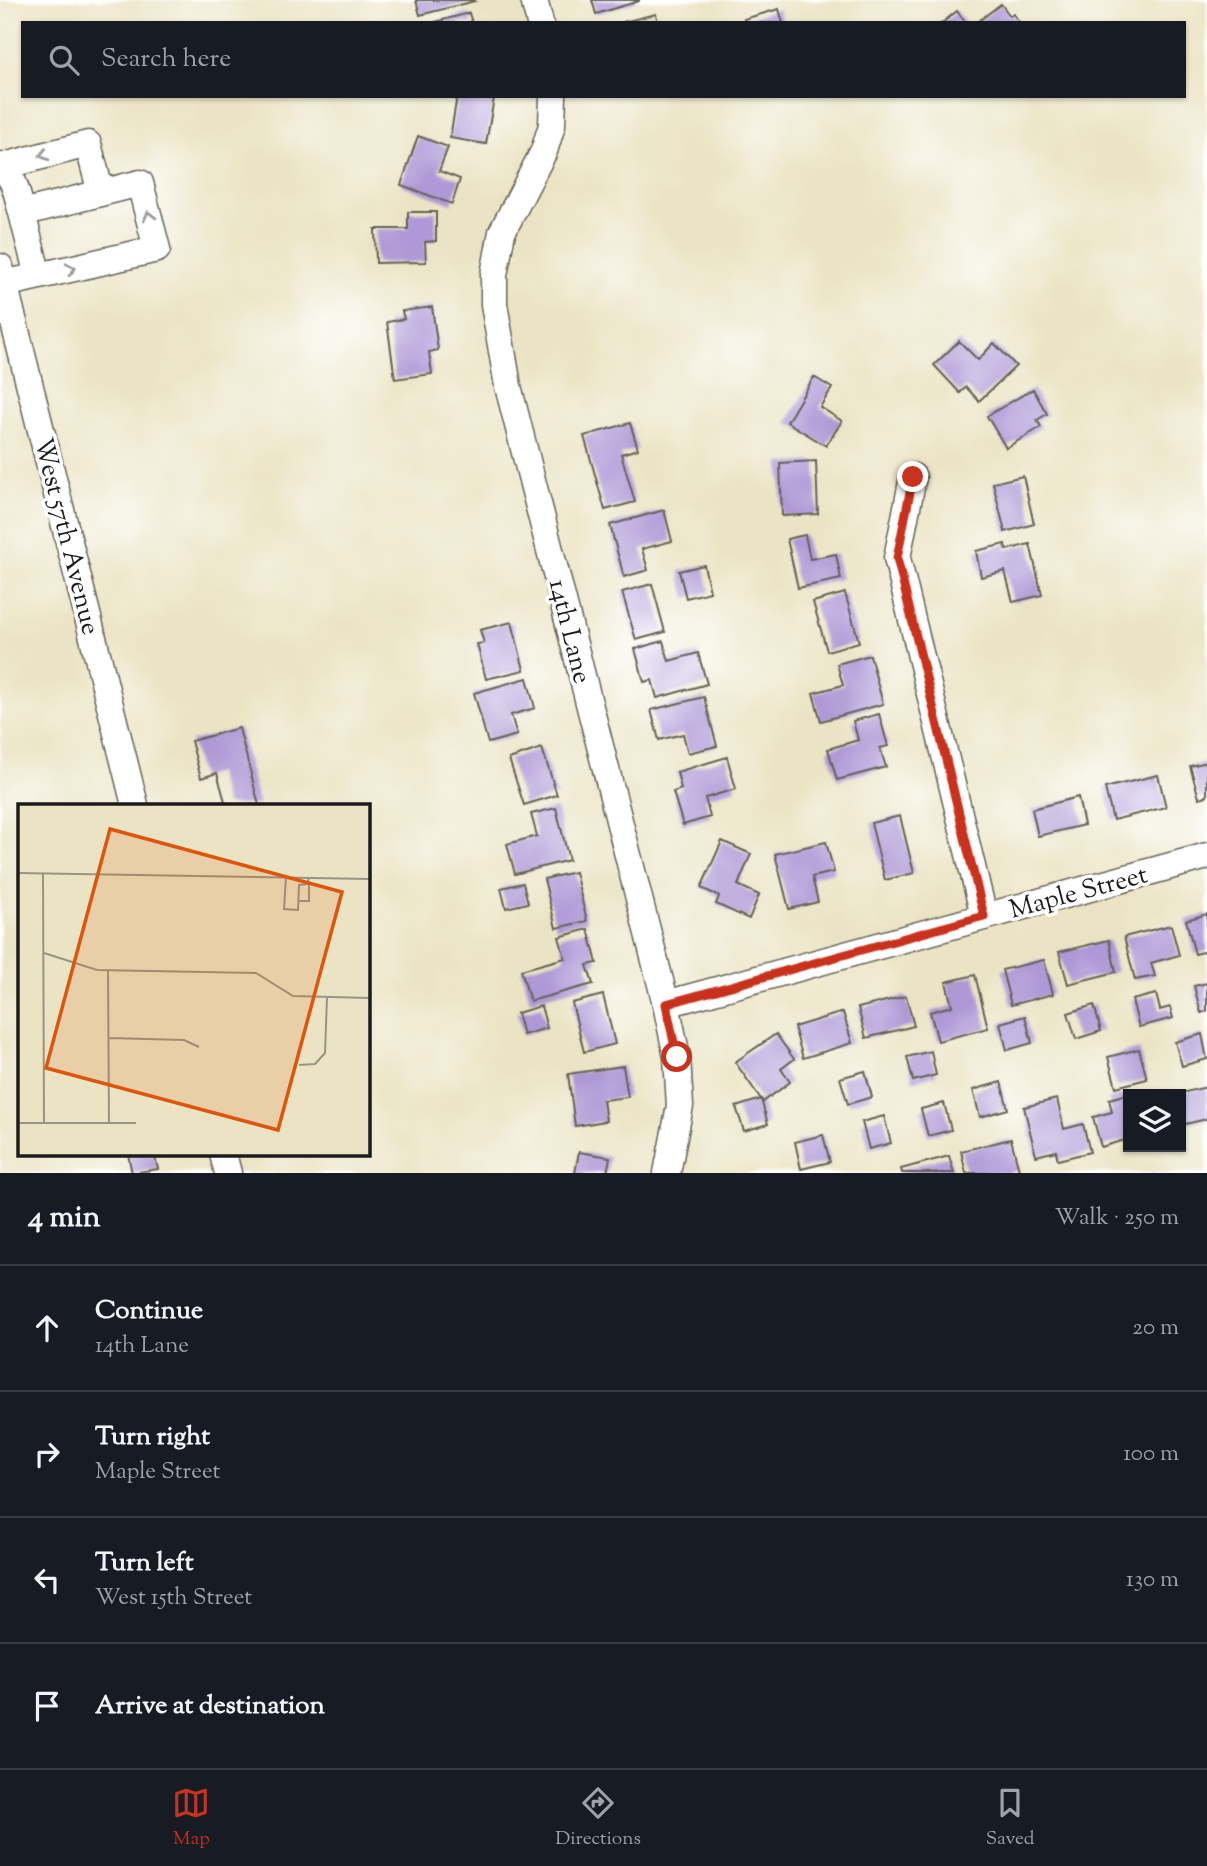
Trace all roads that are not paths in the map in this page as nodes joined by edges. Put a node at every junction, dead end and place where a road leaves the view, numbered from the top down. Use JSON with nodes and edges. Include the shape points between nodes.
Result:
{"nodes":[{"id":1,"x":534,"y":0,"type":"edge"},
{"id":2,"x":539,"y":21,"type":"edge"},
{"id":3,"x":553,"y":98,"type":"edge"},
{"id":4,"x":0,"y":167,"type":"edge"},
{"id":5,"x":101,"y":193,"type":"junction"},
{"id":6,"x":22,"y":213,"type":"junction"},
{"id":7,"x":2,"y":275,"type":"edge"},
{"id":8,"x":38,"y":276,"type":"junction"},
{"id":9,"x":913,"y":477,"type":"dead end"},
{"id":10,"x":134,"y":804,"type":"edge"},
{"id":11,"x":1207,"y":856,"type":"edge"},
{"id":12,"x":984,"y":916,"type":"junction"},
{"id":13,"x":666,"y":1004,"type":"junction"},
{"id":14,"x":224,"y":1156,"type":"edge"},
{"id":15,"x":228,"y":1173,"type":"edge"},
{"id":16,"x":667,"y":1173,"type":"edge"}],
"edges":[{"from":1,"to":2,"type":"street"},
{"from":3,"to":13,"type":"street","name":"14th Lane","via":[[552,125],[544,151],[502,232],[494,304],[508,386]]},
{"from":5,"to":4,"type":"street","one_way":true,"via":[[88,144]]},
{"from":4,"to":6,"type":"street","via":[[13,181]]},
{"from":5,"to":6,"type":"street"},
{"from":8,"to":5,"type":"street","one_way":true,"via":[[157,249],[140,183]]},
{"from":6,"to":8,"type":"street"},
{"from":7,"to":8,"type":"street"},
{"from":7,"to":10,"type":"street","name":"West 57th Avenue"},
{"from":9,"to":12,"type":"street","via":[[897,558]]},
{"from":11,"to":12,"type":"street","name":"Maple Street"},
{"from":12,"to":13,"type":"street","name":"Maple Street"},
{"from":13,"to":16,"type":"street","name":"14th Lane","via":[[677,1057],[680,1106]]},
{"from":14,"to":15,"type":"street"}]}
